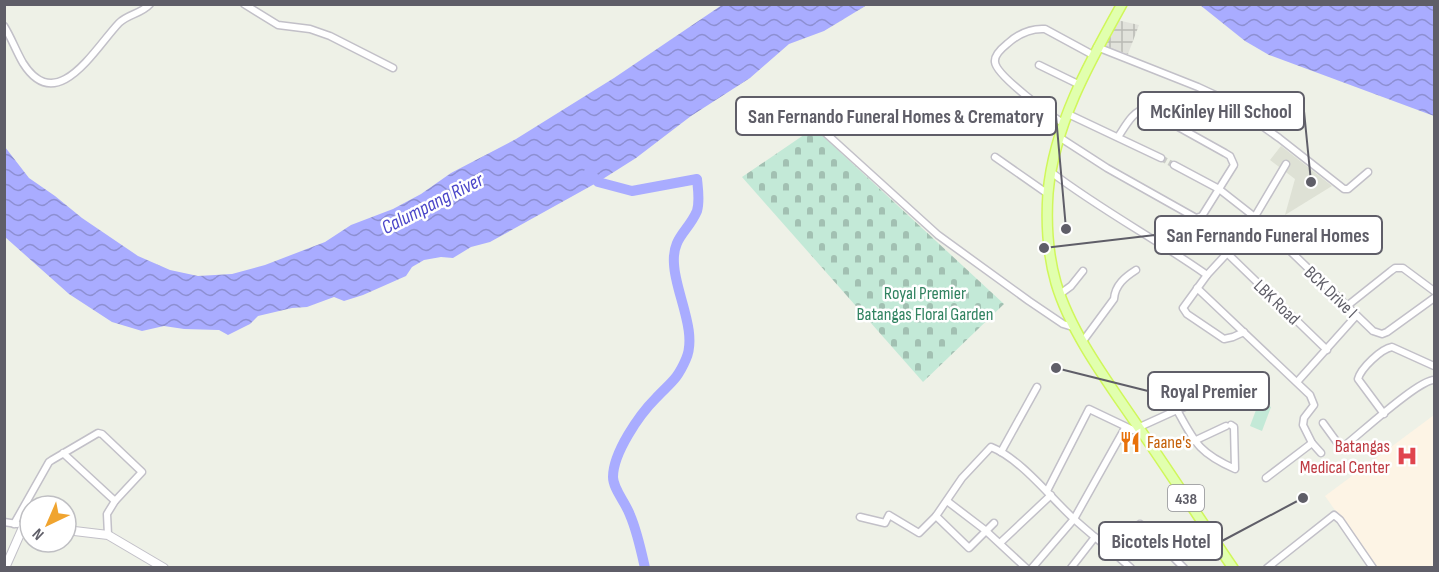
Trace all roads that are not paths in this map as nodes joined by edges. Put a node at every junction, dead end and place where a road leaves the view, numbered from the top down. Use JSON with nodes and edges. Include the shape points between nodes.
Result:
{"nodes":[{"id":1,"x":150,"y":4,"type":"edge"},
{"id":2,"x":244,"y":4,"type":"edge"},
{"id":3,"x":1122,"y":4,"type":"edge"},
{"id":4,"x":4,"y":26,"type":"edge"},
{"id":5,"x":1095,"y":51,"type":"junction"},
{"id":6,"x":1039,"y":64,"type":"dead end"},
{"id":7,"x":393,"y":68,"type":"dead end"},
{"id":8,"x":1080,"y":85,"type":"junction"},
{"id":9,"x":1068,"y":114,"type":"junction"},
{"id":10,"x":1064,"y":124,"type":"junction"},
{"id":11,"x":820,"y":128,"type":"dead end"},
{"id":12,"x":1059,"y":137,"type":"junction"},
{"id":13,"x":1118,"y":137,"type":"junction"},
{"id":14,"x":995,"y":158,"type":"dead end"},
{"id":15,"x":1161,"y":158,"type":"tunnel mouth"},
{"id":16,"x":1286,"y":164,"type":"dead end"},
{"id":17,"x":1174,"y":165,"type":"tunnel mouth"},
{"id":18,"x":1051,"y":172,"type":"junction"},
{"id":19,"x":1368,"y":172,"type":"dead end"},
{"id":20,"x":1219,"y":189,"type":"junction"},
{"id":21,"x":1048,"y":194,"type":"junction"},
{"id":22,"x":1256,"y":218,"type":"junction"},
{"id":23,"x":1228,"y":254,"type":"junction"},
{"id":24,"x":1136,"y":270,"type":"dead end"},
{"id":25,"x":1083,"y":271,"type":"dead end"},
{"id":26,"x":1207,"y":275,"type":"junction"},
{"id":27,"x":1197,"y":288,"type":"junction"},
{"id":28,"x":1434,"y":291,"type":"edge"},
{"id":29,"x":1060,"y":294,"type":"junction"},
{"id":30,"x":1434,"y":298,"type":"edge"},
{"id":31,"x":1347,"y":306,"type":"junction"},
{"id":32,"x":1356,"y":316,"type":"junction"},
{"id":33,"x":1076,"y":328,"type":"junction"},
{"id":34,"x":1244,"y":332,"type":"junction"},
{"id":35,"x":1083,"y":341,"type":"junction"},
{"id":36,"x":1327,"y":350,"type":"junction"},
{"id":37,"x":1434,"y":366,"type":"edge"},
{"id":38,"x":1434,"y":378,"type":"edge"},
{"id":39,"x":1297,"y":382,"type":"junction"},
{"id":40,"x":1037,"y":387,"type":"dead end"},
{"id":41,"x":1222,"y":392,"type":"dead end"},
{"id":42,"x":1177,"y":410,"type":"junction"},
{"id":43,"x":1384,"y":414,"type":"junction"},
{"id":44,"x":1323,"y":423,"type":"dead end"},
{"id":45,"x":1125,"y":428,"type":"junction"},
{"id":46,"x":1140,"y":428,"type":"junction"},
{"id":47,"x":1194,"y":441,"type":"junction"},
{"id":48,"x":1312,"y":443,"type":"junction"},
{"id":49,"x":1001,"y":452,"type":"junction"},
{"id":50,"x":63,"y":453,"type":"junction"},
{"id":51,"x":1321,"y":453,"type":"dead end"},
{"id":52,"x":1266,"y":478,"type":"dead end"},
{"id":53,"x":1049,"y":493,"type":"junction"},
{"id":54,"x":115,"y":501,"type":"junction"},
{"id":55,"x":947,"y":501,"type":"junction"},
{"id":56,"x":936,"y":516,"type":"junction"},
{"id":57,"x":860,"y":517,"type":"dead end"},
{"id":58,"x":1074,"y":519,"type":"junction"},
{"id":59,"x":4,"y":522,"type":"edge"},
{"id":60,"x":994,"y":523,"type":"dead end"},
{"id":61,"x":14,"y":524,"type":"junction"},
{"id":62,"x":1140,"y":524,"type":"dead end"},
{"id":63,"x":18,"y":525,"type":"edge"},
{"id":64,"x":985,"y":530,"type":"junction"},
{"id":65,"x":78,"y":531,"type":"edge"},
{"id":66,"x":108,"y":535,"type":"junction"},
{"id":67,"x":1095,"y":537,"type":"junction"},
{"id":68,"x":1000,"y":543,"type":"junction"},
{"id":69,"x":18,"y":544,"type":"edge"},
{"id":70,"x":6,"y":567,"type":"edge"},
{"id":71,"x":164,"y":567,"type":"edge"},
{"id":72,"x":1026,"y":567,"type":"edge"},
{"id":73,"x":1032,"y":567,"type":"edge"},
{"id":74,"x":1071,"y":567,"type":"edge"},
{"id":75,"x":1131,"y":567,"type":"edge"},
{"id":76,"x":1184,"y":567,"type":"edge"},
{"id":77,"x":1233,"y":567,"type":"edge"},
{"id":78,"x":1267,"y":567,"type":"edge"},
{"id":79,"x":1373,"y":567,"type":"edge"}],
"edges":[{"from":1,"to":4,"type":"street","via":[[122,20],[74,74],[51,83],[40,80],[28,68]]},
{"from":2,"to":7,"type":"street","via":[[278,25],[319,32]]},
{"from":3,"to":5,"type":"main road","number":"438"},
{"from":5,"to":8,"type":"main road","number":"438"},
{"from":5,"to":10,"type":"street","via":[[1037,28],[1020,34],[996,56],[999,71]]},
{"from":5,"to":19,"type":"street","via":[[1224,99],[1344,189]]},
{"from":6,"to":8,"type":"street"},
{"from":8,"to":9,"type":"main road","number":"438"},
{"from":9,"to":10,"type":"main road","number":"438"},
{"from":9,"to":13,"type":"street"},
{"from":10,"to":12,"type":"main road","number":"438"},
{"from":11,"to":33,"type":"street","via":[[938,235],[1063,324]]},
{"from":12,"to":18,"type":"main road","number":"438"},
{"from":12,"to":20,"type":"street","via":[[1193,217],[1202,216]]},
{"from":13,"to":15,"type":"street"},
{"from":13,"to":20,"type":"street","via":[[1137,113],[1146,109],[1230,156],[1234,165]]},
{"from":14,"to":21,"type":"street"},
{"from":16,"to":22,"type":"street"},
{"from":17,"to":20,"type":"street","name":"BCK Drive I"},
{"from":18,"to":21,"type":"main road","number":"438"},
{"from":18,"to":26,"type":"street"},
{"from":20,"to":22,"type":"street","name":"BCK Drive I"},
{"from":21,"to":29,"type":"main road","number":"438","via":[[1050,252]]},
{"from":22,"to":23,"type":"street"},
{"from":22,"to":31,"type":"street","name":"BCK Drive I"},
{"from":23,"to":26,"type":"street"},
{"from":23,"to":36,"type":"street","name":"LBK Road"},
{"from":24,"to":35,"type":"street","via":[[1124,277]]},
{"from":25,"to":29,"type":"street"},
{"from":26,"to":27,"type":"street"},
{"from":27,"to":34,"type":"street"},
{"from":27,"to":34,"type":"street","via":[[1183,308],[1187,314],[1224,339]]},
{"from":28,"to":31,"type":"street","via":[[1399,267]]},
{"from":29,"to":33,"type":"main road","number":"438"},
{"from":30,"to":32,"type":"street","name":"BCK Drive I","via":[[1382,334]]},
{"from":31,"to":32,"type":"street","name":"BCK Drive I"},
{"from":32,"to":36,"type":"street"},
{"from":33,"to":35,"type":"main road","number":"438"},
{"from":34,"to":39,"type":"street"},
{"from":35,"to":46,"type":"main road","number":"438"},
{"from":36,"to":39,"type":"street"},
{"from":37,"to":43,"type":"street","via":[[1397,348],[1386,348],[1358,379]]},
{"from":38,"to":43,"type":"street"},
{"from":39,"to":48,"type":"street","via":[[1313,400],[1302,425]]},
{"from":40,"to":49,"type":"street"},
{"from":41,"to":42,"type":"street"},
{"from":42,"to":46,"type":"street"},
{"from":42,"to":47,"type":"street"},
{"from":43,"to":44,"type":"street","via":[[1343,447]]},
{"from":45,"to":46,"type":"street"},
{"from":45,"to":53,"type":"street","via":[[1089,409]]},
{"from":45,"to":58,"type":"street"},
{"from":46,"to":77,"type":"main road","number":"438"},
{"from":47,"to":47,"type":"street","via":[[1211,458],[1235,469],[1234,427]]},
{"from":48,"to":51,"type":"street"},
{"from":48,"to":52,"type":"street"},
{"from":49,"to":53,"type":"street"},
{"from":49,"to":55,"type":"street","via":[[990,447]]},
{"from":50,"to":54,"type":"street"},
{"from":50,"to":54,"type":"street","via":[[100,433],[133,462],[141,473]]},
{"from":50,"to":61,"type":"street","via":[[47,465]]},
{"from":53,"to":58,"type":"street"},
{"from":53,"to":68,"type":"street"},
{"from":54,"to":66,"type":"street","via":[[107,514]]},
{"from":55,"to":56,"type":"street"},
{"from":55,"to":64,"type":"street"},
{"from":56,"to":57,"type":"street","via":[[919,533],[889,515],[885,523]]},
{"from":56,"to":64,"type":"street","via":[[969,548]]},
{"from":58,"to":67,"type":"street"},
{"from":58,"to":73,"type":"street"},
{"from":59,"to":61,"type":"street"},
{"from":60,"to":64,"type":"street"},
{"from":61,"to":63,"type":"street"},
{"from":62,"to":76,"type":"street"},
{"from":64,"to":68,"type":"street"},
{"from":65,"to":66,"type":"street"},
{"from":66,"to":71,"type":"street"},
{"from":67,"to":74,"type":"street"},
{"from":67,"to":75,"type":"street"},
{"from":68,"to":72,"type":"street"},
{"from":69,"to":70,"type":"street"},
{"from":78,"to":79,"type":"street","via":[[1334,515]]}]}
